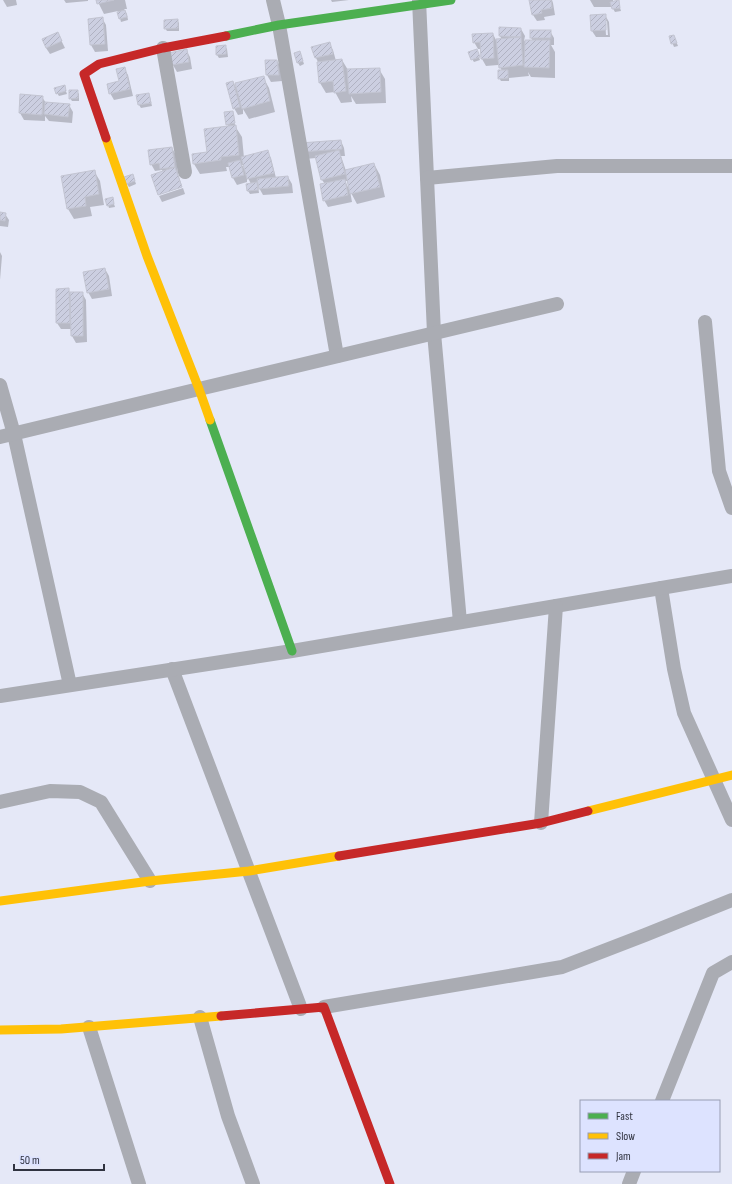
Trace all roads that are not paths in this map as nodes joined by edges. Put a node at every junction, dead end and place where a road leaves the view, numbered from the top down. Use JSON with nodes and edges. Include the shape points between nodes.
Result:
{"nodes":[{"id":1,"x":273,"y":0,"type":"edge"},
{"id":2,"x":452,"y":0,"type":"edge"},
{"id":3,"x":420,"y":2,"type":"edge"},
{"id":4,"x":278,"y":25,"type":"junction"},
{"id":5,"x":163,"y":48,"type":"junction"},
{"id":6,"x":732,"y":166,"type":"edge"},
{"id":7,"x":185,"y":172,"type":"dead end"},
{"id":8,"x":427,"y":178,"type":"junction"},
{"id":9,"x":557,"y":304,"type":"dead end"},
{"id":10,"x":705,"y":322,"type":"dead end"},
{"id":11,"x":434,"y":333,"type":"junction"},
{"id":12,"x":337,"y":356,"type":"junction"},
{"id":13,"x":0,"y":385,"type":"edge"},
{"id":14,"x":199,"y":389,"type":"junction"},
{"id":15,"x":14,"y":434,"type":"junction"},
{"id":16,"x":0,"y":437,"type":"edge"},
{"id":17,"x":732,"y":508,"type":"edge"},
{"id":18,"x":732,"y":576,"type":"edge"},
{"id":19,"x":661,"y":588,"type":"junction"},
{"id":20,"x":556,"y":606,"type":"junction"},
{"id":21,"x":460,"y":622,"type":"junction"},
{"id":22,"x":292,"y":651,"type":"junction"},
{"id":23,"x":172,"y":669,"type":"junction"},
{"id":24,"x":70,"y":685,"type":"junction"},
{"id":25,"x":0,"y":696,"type":"edge"},
{"id":26,"x":732,"y":775,"type":"edge"},
{"id":27,"x":714,"y":780,"type":"junction"},
{"id":28,"x":0,"y":802,"type":"edge"},
{"id":29,"x":732,"y":820,"type":"edge"},
{"id":30,"x":540,"y":823,"type":"junction"},
{"id":31,"x":249,"y":871,"type":"junction"},
{"id":32,"x":150,"y":881,"type":"junction"},
{"id":33,"x":732,"y":900,"type":"edge"},
{"id":34,"x":0,"y":901,"type":"edge"},
{"id":35,"x":732,"y":962,"type":"edge"},
{"id":36,"x":324,"y":1007,"type":"junction"},
{"id":37,"x":301,"y":1009,"type":"junction"},
{"id":38,"x":200,"y":1017,"type":"junction"},
{"id":39,"x":90,"y":1027,"type":"junction"},
{"id":40,"x":0,"y":1030,"type":"edge"},
{"id":41,"x":662,"y":1100,"type":"edge"},
{"id":42,"x":634,"y":1172,"type":"edge"},
{"id":43,"x":139,"y":1184,"type":"edge"},
{"id":44,"x":252,"y":1184,"type":"edge"},
{"id":45,"x":390,"y":1184,"type":"edge"},
{"id":46,"x":629,"y":1184,"type":"edge"}],
"edges":[{"from":1,"to":4,"type":"street"},
{"from":2,"to":3,"type":"street"},
{"from":3,"to":4,"type":"street"},
{"from":3,"to":8,"type":"street"},
{"from":4,"to":5,"type":"street"},
{"from":4,"to":12,"type":"street"},
{"from":5,"to":7,"type":"street"},
{"from":5,"to":14,"type":"street","via":[[99,64],[84,74],[147,256]]},
{"from":6,"to":8,"type":"street","via":[[557,166]]},
{"from":8,"to":11,"type":"street"},
{"from":9,"to":11,"type":"street"},
{"from":10,"to":17,"type":"street","via":[[719,470]]},
{"from":11,"to":12,"type":"street"},
{"from":11,"to":21,"type":"street"},
{"from":12,"to":14,"type":"street"},
{"from":13,"to":15,"type":"street"},
{"from":14,"to":15,"type":"street"},
{"from":14,"to":22,"type":"street"},
{"from":15,"to":16,"type":"street"},
{"from":15,"to":24,"type":"street"},
{"from":18,"to":19,"type":"street"},
{"from":19,"to":20,"type":"street"},
{"from":19,"to":27,"type":"street","via":[[684,713]]},
{"from":20,"to":21,"type":"street"},
{"from":20,"to":30,"type":"street"},
{"from":21,"to":22,"type":"street"},
{"from":22,"to":23,"type":"street"},
{"from":23,"to":24,"type":"street"},
{"from":23,"to":31,"type":"street"},
{"from":24,"to":25,"type":"street"},
{"from":26,"to":27,"type":"street"},
{"from":27,"to":29,"type":"street"},
{"from":27,"to":30,"type":"street"},
{"from":28,"to":32,"type":"street","via":[[50,791],[80,792],[101,802]]},
{"from":30,"to":31,"type":"street"},
{"from":31,"to":32,"type":"street"},
{"from":31,"to":37,"type":"street"},
{"from":32,"to":34,"type":"street"},
{"from":33,"to":36,"type":"street","via":[[562,967]]},
{"from":35,"to":41,"type":"street","via":[[713,973]]},
{"from":36,"to":37,"type":"street"},
{"from":36,"to":45,"type":"street"},
{"from":37,"to":38,"type":"street"},
{"from":38,"to":39,"type":"street"},
{"from":38,"to":44,"type":"street","via":[[228,1116]]},
{"from":39,"to":40,"type":"street"},
{"from":39,"to":43,"type":"street"},
{"from":42,"to":46,"type":"street"}]}
